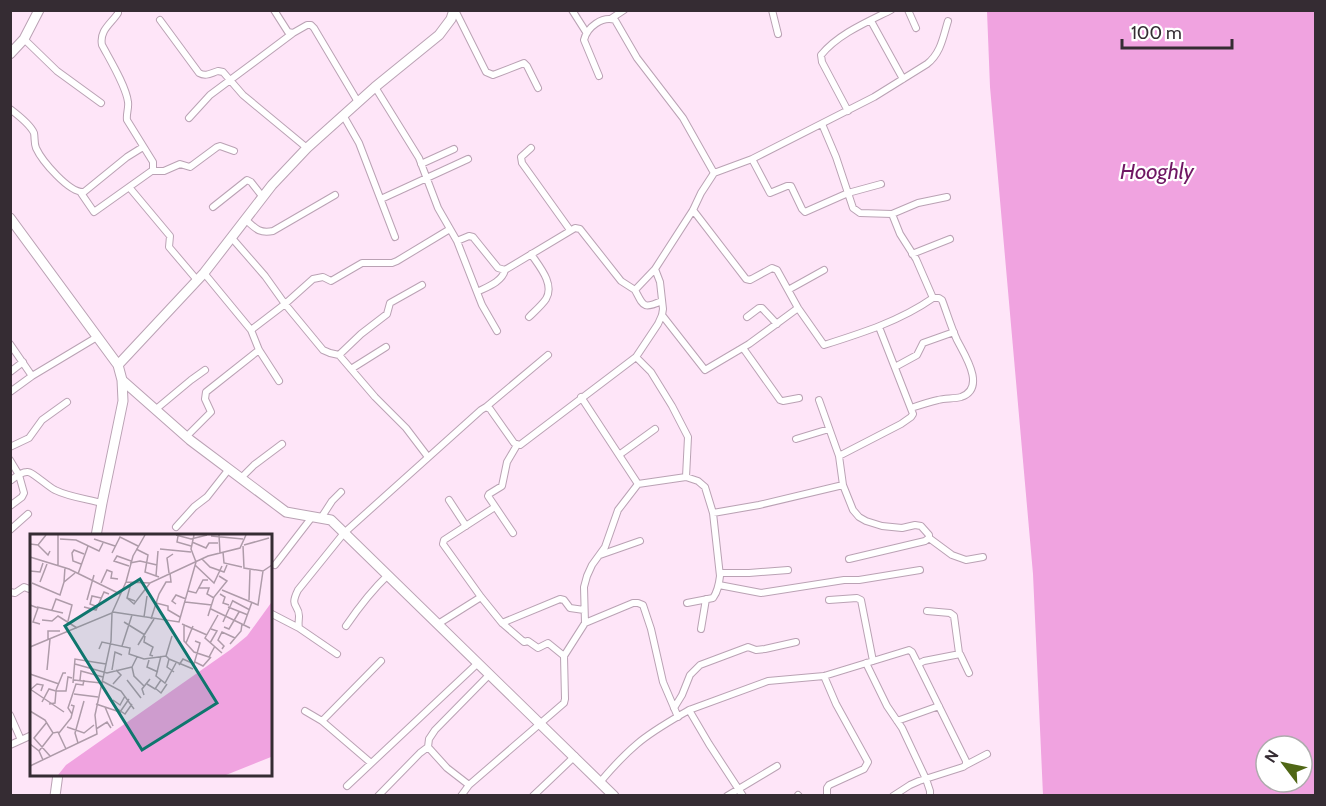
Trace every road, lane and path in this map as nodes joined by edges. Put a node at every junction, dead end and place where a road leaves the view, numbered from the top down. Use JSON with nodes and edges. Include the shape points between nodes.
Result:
{"nodes":[{"id":1,"x":39,"y":10,"type":"edge"},
{"id":2,"x":118,"y":10,"type":"edge"},
{"id":3,"x":274,"y":10,"type":"edge"},
{"id":4,"x":454,"y":10,"type":"edge"},
{"id":5,"x":572,"y":10,"type":"edge"},
{"id":6,"x":624,"y":10,"type":"edge"},
{"id":7,"x":772,"y":10,"type":"edge"},
{"id":8,"x":891,"y":10,"type":"edge"},
{"id":9,"x":908,"y":10,"type":"edge"},
{"id":10,"x":612,"y":18,"type":"junction"},
{"id":11,"x":160,"y":20,"type":"dead end"},
{"id":12,"x":871,"y":21,"type":"junction"},
{"id":13,"x":948,"y":21,"type":"dead end"},
{"id":14,"x":916,"y":28,"type":"dead end"},
{"id":15,"x":586,"y":32,"type":"junction"},
{"id":16,"x":293,"y":33,"type":"junction"},
{"id":17,"x":778,"y":34,"type":"dead end"},
{"id":18,"x":24,"y":39,"type":"junction"},
{"id":19,"x":10,"y":54,"type":"edge"},
{"id":20,"x":599,"y":76,"type":"dead end"},
{"id":21,"x":903,"y":79,"type":"junction"},
{"id":22,"x":230,"y":80,"type":"junction"},
{"id":23,"x":375,"y":87,"type":"junction"},
{"id":24,"x":538,"y":88,"type":"dead end"},
{"id":25,"x":358,"y":102,"type":"junction"},
{"id":26,"x":101,"y":103,"type":"dead end"},
{"id":27,"x":10,"y":109,"type":"edge"},
{"id":28,"x":848,"y":111,"type":"junction"},
{"id":29,"x":343,"y":115,"type":"junction"},
{"id":30,"x":189,"y":118,"type":"dead end"},
{"id":31,"x":822,"y":124,"type":"junction"},
{"id":32,"x":143,"y":147,"type":"junction"},
{"id":33,"x":307,"y":148,"type":"junction"},
{"id":34,"x":531,"y":148,"type":"dead end"},
{"id":35,"x":454,"y":149,"type":"dead end"},
{"id":36,"x":234,"y":151,"type":"dead end"},
{"id":37,"x":468,"y":159,"type":"dead end"},
{"id":38,"x":752,"y":159,"type":"junction"},
{"id":39,"x":421,"y":164,"type":"junction"},
{"id":40,"x":152,"y":171,"type":"junction"},
{"id":41,"x":714,"y":173,"type":"junction"},
{"id":42,"x":427,"y":179,"type":"junction"},
{"id":43,"x":881,"y":184,"type":"dead end"},
{"id":44,"x":129,"y":187,"type":"junction"},
{"id":45,"x":81,"y":193,"type":"junction"},
{"id":46,"x":848,"y":193,"type":"junction"},
{"id":47,"x":335,"y":195,"type":"dead end"},
{"id":48,"x":262,"y":196,"type":"junction"},
{"id":49,"x":947,"y":197,"type":"dead end"},
{"id":50,"x":381,"y":199,"type":"junction"},
{"id":51,"x":213,"y":207,"type":"dead end"},
{"id":52,"x":693,"y":210,"type":"junction"},
{"id":53,"x":892,"y":214,"type":"junction"},
{"id":54,"x":245,"y":219,"type":"junction"},
{"id":55,"x":11,"y":220,"type":"edge"},
{"id":56,"x":450,"y":229,"type":"junction"},
{"id":57,"x":570,"y":230,"type":"junction"},
{"id":58,"x":231,"y":237,"type":"junction"},
{"id":59,"x":395,"y":237,"type":"dead end"},
{"id":60,"x":950,"y":239,"type":"dead end"},
{"id":61,"x":457,"y":241,"type":"junction"},
{"id":62,"x":531,"y":254,"type":"junction"},
{"id":63,"x":912,"y":254,"type":"junction"},
{"id":64,"x":655,"y":269,"type":"junction"},
{"id":65,"x":505,"y":270,"type":"junction"},
{"id":66,"x":824,"y":270,"type":"dead end"},
{"id":67,"x":204,"y":273,"type":"junction"},
{"id":68,"x":197,"y":280,"type":"junction"},
{"id":69,"x":422,"y":285,"type":"dead end"},
{"id":70,"x":634,"y":290,"type":"junction"},
{"id":71,"x":788,"y":290,"type":"junction"},
{"id":72,"x":477,"y":292,"type":"junction"},
{"id":73,"x":933,"y":298,"type":"junction"},
{"id":74,"x":662,"y":301,"type":"junction"},
{"id":75,"x":285,"y":304,"type":"junction"},
{"id":76,"x":798,"y":309,"type":"junction"},
{"id":77,"x":662,"y":315,"type":"junction"},
{"id":78,"x":529,"y":317,"type":"dead end"},
{"id":79,"x":747,"y":317,"type":"dead end"},
{"id":80,"x":777,"y":324,"type":"junction"},
{"id":81,"x":879,"y":327,"type":"junction"},
{"id":82,"x":251,"y":330,"type":"junction"},
{"id":83,"x":497,"y":332,"type":"dead end"},
{"id":84,"x":954,"y":332,"type":"junction"},
{"id":85,"x":97,"y":337,"type":"junction"},
{"id":86,"x":10,"y":344,"type":"edge"},
{"id":87,"x":386,"y":347,"type":"dead end"},
{"id":88,"x":743,"y":348,"type":"junction"},
{"id":89,"x":260,"y":350,"type":"junction"},
{"id":90,"x":339,"y":355,"type":"junction"},
{"id":91,"x":548,"y":355,"type":"dead end"},
{"id":92,"x":636,"y":357,"type":"junction"},
{"id":93,"x":23,"y":362,"type":"junction"},
{"id":94,"x":118,"y":365,"type":"junction"},
{"id":95,"x":895,"y":367,"type":"junction"},
{"id":96,"x":351,"y":369,"type":"junction"},
{"id":97,"x":205,"y":370,"type":"dead end"},
{"id":98,"x":10,"y":372,"type":"edge"},
{"id":99,"x":32,"y":376,"type":"junction"},
{"id":100,"x":123,"y":380,"type":"junction"},
{"id":101,"x":279,"y":381,"type":"dead end"},
{"id":102,"x":10,"y":392,"type":"edge"},
{"id":103,"x":581,"y":398,"type":"junction"},
{"id":104,"x":799,"y":398,"type":"dead end"},
{"id":105,"x":819,"y":400,"type":"dead end"},
{"id":106,"x":67,"y":402,"type":"dead end"},
{"id":107,"x":486,"y":407,"type":"junction"},
{"id":108,"x":911,"y":408,"type":"junction"},
{"id":109,"x":155,"y":410,"type":"junction"},
{"id":110,"x":655,"y":429,"type":"dead end"},
{"id":111,"x":829,"y":429,"type":"junction"},
{"id":112,"x":186,"y":436,"type":"junction"},
{"id":113,"x":796,"y":439,"type":"dead end"},
{"id":114,"x":282,"y":444,"type":"dead end"},
{"id":115,"x":517,"y":445,"type":"junction"},
{"id":116,"x":10,"y":447,"type":"edge"},
{"id":117,"x":619,"y":455,"type":"junction"},
{"id":118,"x":839,"y":456,"type":"junction"},
{"id":119,"x":428,"y":457,"type":"junction"},
{"id":120,"x":10,"y":460,"type":"edge"},
{"id":121,"x":229,"y":469,"type":"junction"},
{"id":122,"x":19,"y":474,"type":"junction"},
{"id":123,"x":686,"y":477,"type":"junction"},
{"id":124,"x":242,"y":478,"type":"junction"},
{"id":125,"x":10,"y":481,"type":"edge"},
{"id":126,"x":638,"y":484,"type":"junction"},
{"id":127,"x":843,"y":485,"type":"junction"},
{"id":128,"x":341,"y":492,"type":"dead end"},
{"id":129,"x":449,"y":500,"type":"dead end"},
{"id":130,"x":102,"y":503,"type":"junction"},
{"id":131,"x":10,"y":506,"type":"edge"},
{"id":132,"x":495,"y":507,"type":"junction"},
{"id":133,"x":713,"y":513,"type":"junction"},
{"id":134,"x":28,"y":514,"type":"dead end"},
{"id":135,"x":316,"y":517,"type":"junction"},
{"id":136,"x":466,"y":526,"type":"junction"},
{"id":137,"x":176,"y":527,"type":"dead end"},
{"id":138,"x":10,"y":530,"type":"edge"},
{"id":139,"x":344,"y":533,"type":"junction"},
{"id":140,"x":513,"y":533,"type":"dead end"},
{"id":141,"x":96,"y":534,"type":"edge"},
{"id":142,"x":929,"y":538,"type":"junction"},
{"id":143,"x":640,"y":541,"type":"dead end"},
{"id":144,"x":600,"y":556,"type":"junction"},
{"id":145,"x":983,"y":557,"type":"dead end"},
{"id":146,"x":849,"y":560,"type":"dead end"},
{"id":147,"x":275,"y":565,"type":"dead end"},
{"id":148,"x":788,"y":570,"type":"dead end"},
{"id":149,"x":920,"y":570,"type":"dead end"},
{"id":150,"x":720,"y":573,"type":"junction"},
{"id":151,"x":388,"y":576,"type":"junction"},
{"id":152,"x":718,"y":585,"type":"junction"},
{"id":153,"x":30,"y":590,"type":"edge"},
{"id":154,"x":10,"y":592,"type":"edge"},
{"id":155,"x":481,"y":597,"type":"junction"},
{"id":156,"x":706,"y":599,"type":"junction"},
{"id":157,"x":830,"y":600,"type":"dead end"},
{"id":158,"x":687,"y":603,"type":"dead end"},
{"id":159,"x":584,"y":609,"type":"junction"},
{"id":160,"x":927,"y":611,"type":"dead end"},
{"id":161,"x":272,"y":614,"type":"edge"},
{"id":162,"x":502,"y":623,"type":"junction"},
{"id":163,"x":585,"y":623,"type":"junction"},
{"id":164,"x":438,"y":624,"type":"junction"},
{"id":165,"x":346,"y":626,"type":"dead end"},
{"id":166,"x":300,"y":628,"type":"junction"},
{"id":167,"x":701,"y":630,"type":"dead end"},
{"id":168,"x":796,"y":642,"type":"dead end"},
{"id":169,"x":959,"y":653,"type":"junction"},
{"id":170,"x":337,"y":654,"type":"dead end"},
{"id":171,"x":564,"y":656,"type":"junction"},
{"id":172,"x":381,"y":661,"type":"dead end"},
{"id":173,"x":869,"y":662,"type":"junction"},
{"id":174,"x":478,"y":663,"type":"junction"},
{"id":175,"x":918,"y":664,"type":"junction"},
{"id":176,"x":969,"y":673,"type":"dead end"},
{"id":177,"x":490,"y":674,"type":"junction"},
{"id":178,"x":824,"y":676,"type":"junction"},
{"id":179,"x":939,"y":706,"type":"junction"},
{"id":180,"x":674,"y":708,"type":"junction"},
{"id":181,"x":305,"y":711,"type":"dead end"},
{"id":182,"x":689,"y":711,"type":"junction"},
{"id":183,"x":10,"y":715,"type":"edge"},
{"id":184,"x":678,"y":717,"type":"junction"},
{"id":185,"x":322,"y":721,"type":"junction"},
{"id":186,"x":897,"y":721,"type":"junction"},
{"id":187,"x":540,"y":723,"type":"junction"},
{"id":188,"x":30,"y":736,"type":"edge"},
{"id":189,"x":21,"y":740,"type":"junction"},
{"id":190,"x":10,"y":745,"type":"edge"},
{"id":191,"x":428,"y":747,"type":"junction"},
{"id":192,"x":987,"y":754,"type":"dead end"},
{"id":193,"x":575,"y":756,"type":"junction"},
{"id":194,"x":371,"y":763,"type":"junction"},
{"id":195,"x":966,"y":765,"type":"junction"},
{"id":196,"x":777,"y":766,"type":"dead end"},
{"id":197,"x":58,"y":776,"type":"edge"},
{"id":198,"x":927,"y":779,"type":"junction"},
{"id":199,"x":600,"y":781,"type":"junction"},
{"id":200,"x":469,"y":785,"type":"junction"},
{"id":201,"x":347,"y":786,"type":"dead end"},
{"id":202,"x":738,"y":788,"type":"junction"},
{"id":203,"x":55,"y":795,"type":"edge"},
{"id":204,"x":378,"y":795,"type":"edge"},
{"id":205,"x":461,"y":795,"type":"edge"},
{"id":206,"x":533,"y":795,"type":"edge"},
{"id":207,"x":614,"y":795,"type":"edge"},
{"id":208,"x":728,"y":795,"type":"edge"},
{"id":209,"x":743,"y":795,"type":"edge"},
{"id":210,"x":827,"y":795,"type":"edge"},
{"id":211,"x":893,"y":795,"type":"edge"},
{"id":212,"x":930,"y":795,"type":"edge"}],
"edges":[{"from":1,"to":18,"type":"street"},
{"from":2,"to":32,"type":"street","via":[[101,40],[127,95],[127,120]]},
{"from":3,"to":16,"type":"street","via":[[288,32]]},
{"from":4,"to":23,"type":"street","via":[[439,35]]},
{"from":4,"to":24,"type":"street","via":[[486,72],[493,75],[524,63]]},
{"from":5,"to":15,"type":"street"},
{"from":6,"to":10,"type":"street"},
{"from":7,"to":17,"type":"street"},
{"from":8,"to":12,"type":"street"},
{"from":9,"to":14,"type":"street"},
{"from":10,"to":15,"type":"street"},
{"from":10,"to":41,"type":"street","via":[[683,118]]},
{"from":11,"to":22,"type":"street","via":[[199,73],[208,75],[218,70]]},
{"from":12,"to":21,"type":"street"},
{"from":12,"to":28,"type":"street","via":[[848,33],[821,55]]},
{"from":13,"to":21,"type":"street","via":[[934,59]]},
{"from":15,"to":20,"type":"street","via":[[584,40]]},
{"from":16,"to":22,"type":"street"},
{"from":16,"to":25,"type":"street","via":[[307,25],[314,28]]},
{"from":18,"to":19,"type":"street"},
{"from":18,"to":26,"type":"street","via":[[57,71]]},
{"from":21,"to":28,"type":"street"},
{"from":22,"to":30,"type":"street"},
{"from":22,"to":33,"type":"street"},
{"from":23,"to":25,"type":"street"},
{"from":23,"to":39,"type":"street"},
{"from":25,"to":29,"type":"street"},
{"from":27,"to":45,"type":"street","via":[[34,132],[35,147],[54,173]]},
{"from":28,"to":31,"type":"street"},
{"from":29,"to":33,"type":"street"},
{"from":29,"to":50,"type":"street","via":[[359,143]]},
{"from":31,"to":38,"type":"street"},
{"from":31,"to":46,"type":"street"},
{"from":32,"to":40,"type":"street","via":[[153,162]]},
{"from":32,"to":45,"type":"street"},
{"from":33,"to":48,"type":"street"},
{"from":34,"to":57,"type":"street","via":[[521,158],[522,163]]},
{"from":35,"to":39,"type":"street"},
{"from":36,"to":40,"type":"street","via":[[217,147],[190,167],[180,164]]},
{"from":37,"to":42,"type":"street"},
{"from":38,"to":41,"type":"street"},
{"from":38,"to":46,"type":"street","via":[[770,193],[791,186],[805,212]]},
{"from":39,"to":42,"type":"street"},
{"from":40,"to":44,"type":"street"},
{"from":41,"to":52,"type":"street"},
{"from":42,"to":50,"type":"street"},
{"from":42,"to":56,"type":"street"},
{"from":43,"to":46,"type":"street"},
{"from":44,"to":45,"type":"street","via":[[94,212]]},
{"from":44,"to":68,"type":"street","via":[[170,236],[169,248]]},
{"from":46,"to":53,"type":"street","via":[[857,212]]},
{"from":47,"to":54,"type":"street","via":[[273,231],[259,231]]},
{"from":48,"to":51,"type":"street","via":[[247,180]]},
{"from":48,"to":54,"type":"street"},
{"from":49,"to":53,"type":"street"},
{"from":50,"to":59,"type":"street"},
{"from":52,"to":64,"type":"street"},
{"from":52,"to":71,"type":"street","via":[[746,279],[775,268]]},
{"from":53,"to":63,"type":"street"},
{"from":54,"to":58,"type":"street"},
{"from":55,"to":85,"type":"street"},
{"from":56,"to":61,"type":"street"},
{"from":56,"to":75,"type":"street","via":[[392,263],[362,263],[332,281],[313,279]]},
{"from":57,"to":62,"type":"street"},
{"from":57,"to":70,"type":"street","via":[[580,229],[621,281]]},
{"from":58,"to":67,"type":"street"},
{"from":58,"to":75,"type":"street"},
{"from":60,"to":63,"type":"street"},
{"from":61,"to":65,"type":"street","via":[[473,237],[498,268]]},
{"from":61,"to":72,"type":"street"},
{"from":62,"to":65,"type":"street"},
{"from":62,"to":78,"type":"street","via":[[545,276],[549,292]]},
{"from":63,"to":73,"type":"street"},
{"from":64,"to":70,"type":"street"},
{"from":64,"to":74,"type":"street"},
{"from":65,"to":72,"type":"street","via":[[500,279]]},
{"from":66,"to":71,"type":"street"},
{"from":67,"to":68,"type":"street"},
{"from":67,"to":82,"type":"street"},
{"from":68,"to":94,"type":"street"},
{"from":69,"to":90,"type":"street","via":[[390,303],[387,314]]},
{"from":70,"to":74,"type":"street","via":[[646,306]]},
{"from":71,"to":76,"type":"street"},
{"from":72,"to":83,"type":"street"},
{"from":73,"to":81,"type":"street"},
{"from":73,"to":84,"type":"street","via":[[942,300]]},
{"from":74,"to":77,"type":"street"},
{"from":75,"to":82,"type":"street"},
{"from":75,"to":90,"type":"street","via":[[323,350]]},
{"from":76,"to":80,"type":"street"},
{"from":76,"to":81,"type":"street","via":[[825,345]]},
{"from":77,"to":88,"type":"street","via":[[705,370]]},
{"from":77,"to":92,"type":"street"},
{"from":79,"to":80,"type":"street","via":[[762,308]]},
{"from":80,"to":88,"type":"street"},
{"from":81,"to":95,"type":"street"},
{"from":82,"to":89,"type":"street"},
{"from":84,"to":95,"type":"street","via":[[923,343],[917,355]]},
{"from":84,"to":108,"type":"street","via":[[968,358],[973,387],[962,397]]},
{"from":85,"to":94,"type":"street"},
{"from":85,"to":99,"type":"street"},
{"from":86,"to":93,"type":"street"},
{"from":87,"to":96,"type":"street"},
{"from":88,"to":104,"type":"street","via":[[780,400]]},
{"from":89,"to":101,"type":"street"},
{"from":89,"to":112,"type":"street","via":[[206,392],[211,412]]},
{"from":90,"to":96,"type":"street"},
{"from":91,"to":107,"type":"street"},
{"from":92,"to":103,"type":"street"},
{"from":92,"to":123,"type":"street","via":[[651,372],[688,437]]},
{"from":93,"to":98,"type":"street"},
{"from":93,"to":99,"type":"street"},
{"from":94,"to":100,"type":"street"},
{"from":95,"to":108,"type":"street"},
{"from":96,"to":119,"type":"street"},
{"from":97,"to":109,"type":"street"},
{"from":99,"to":102,"type":"street"},
{"from":100,"to":109,"type":"street"},
{"from":100,"to":130,"type":"street","via":[[123,401]]},
{"from":103,"to":115,"type":"street"},
{"from":103,"to":117,"type":"street"},
{"from":105,"to":111,"type":"street"},
{"from":106,"to":116,"type":"street","via":[[42,420],[29,438]]},
{"from":107,"to":115,"type":"street"},
{"from":107,"to":119,"type":"street"},
{"from":108,"to":118,"type":"street","via":[[911,417]]},
{"from":109,"to":112,"type":"street"},
{"from":110,"to":117,"type":"street"},
{"from":111,"to":113,"type":"street"},
{"from":111,"to":118,"type":"street"},
{"from":112,"to":121,"type":"street"},
{"from":114,"to":124,"type":"street"},
{"from":115,"to":132,"type":"street","via":[[507,462],[502,486],[488,496]]},
{"from":117,"to":126,"type":"street"},
{"from":118,"to":127,"type":"street"},
{"from":119,"to":139,"type":"street"},
{"from":120,"to":122,"type":"street"},
{"from":121,"to":124,"type":"street"},
{"from":121,"to":137,"type":"street"},
{"from":122,"to":125,"type":"street"},
{"from":122,"to":130,"type":"street","via":[[32,473],[56,490]]},
{"from":122,"to":131,"type":"street","via":[[24,493]]},
{"from":123,"to":126,"type":"street"},
{"from":123,"to":133,"type":"street","via":[[705,487]]},
{"from":124,"to":135,"type":"street","via":[[286,512]]},
{"from":126,"to":144,"type":"street","via":[[618,510]]},
{"from":127,"to":133,"type":"street"},
{"from":127,"to":142,"type":"street","via":[[859,517],[882,526],[919,525]]},
{"from":128,"to":135,"type":"street"},
{"from":129,"to":136,"type":"street"},
{"from":130,"to":141,"type":"street"},
{"from":132,"to":136,"type":"street"},
{"from":132,"to":140,"type":"street"},
{"from":133,"to":150,"type":"street"},
{"from":134,"to":138,"type":"street"},
{"from":135,"to":139,"type":"street","via":[[331,520]]},
{"from":135,"to":147,"type":"street"},
{"from":136,"to":155,"type":"street","via":[[443,543]]},
{"from":139,"to":151,"type":"street"},
{"from":139,"to":166,"type":"street","via":[[294,598]]},
{"from":142,"to":145,"type":"street","via":[[966,560]]},
{"from":142,"to":146,"type":"street"},
{"from":143,"to":144,"type":"street"},
{"from":144,"to":159,"type":"street","via":[[587,576]]},
{"from":148,"to":150,"type":"street"},
{"from":149,"to":152,"type":"street","via":[[761,593]]},
{"from":150,"to":152,"type":"street"},
{"from":151,"to":164,"type":"street"},
{"from":151,"to":165,"type":"street","via":[[366,597]]},
{"from":152,"to":156,"type":"street","via":[[713,597]]},
{"from":153,"to":154,"type":"street"},
{"from":155,"to":162,"type":"street"},
{"from":155,"to":164,"type":"street"},
{"from":156,"to":158,"type":"street"},
{"from":156,"to":167,"type":"street"},
{"from":157,"to":173,"type":"street","via":[[861,600]]},
{"from":159,"to":162,"type":"street","via":[[570,608],[560,599]]},
{"from":159,"to":163,"type":"street"},
{"from":160,"to":169,"type":"street","via":[[954,616]]},
{"from":161,"to":166,"type":"street"},
{"from":162,"to":171,"type":"street","via":[[524,642],[538,648],[548,643]]},
{"from":163,"to":171,"type":"street"},
{"from":163,"to":180,"type":"street","via":[[633,603],[643,605],[663,682]]},
{"from":164,"to":174,"type":"street"},
{"from":166,"to":170,"type":"street"},
{"from":168,"to":180,"type":"street","via":[[765,649],[743,648],[700,665],[690,675]]},
{"from":169,"to":175,"type":"street"},
{"from":169,"to":176,"type":"street"},
{"from":171,"to":187,"type":"street","via":[[565,699]]},
{"from":172,"to":185,"type":"street"},
{"from":173,"to":175,"type":"street","via":[[909,650]]},
{"from":173,"to":178,"type":"street"},
{"from":173,"to":186,"type":"street"},
{"from":174,"to":177,"type":"street"},
{"from":174,"to":194,"type":"street"},
{"from":175,"to":179,"type":"street"},
{"from":177,"to":187,"type":"street"},
{"from":177,"to":191,"type":"street","via":[[435,730]]},
{"from":178,"to":182,"type":"street","via":[[768,681]]},
{"from":178,"to":210,"type":"street","via":[[868,762],[864,769],[828,786]]},
{"from":179,"to":186,"type":"street"},
{"from":179,"to":195,"type":"street"},
{"from":180,"to":184,"type":"street"},
{"from":181,"to":185,"type":"street"},
{"from":182,"to":184,"type":"street"},
{"from":182,"to":202,"type":"street"},
{"from":183,"to":189,"type":"street"},
{"from":184,"to":199,"type":"street","via":[[639,742]]},
{"from":185,"to":194,"type":"street"},
{"from":186,"to":198,"type":"street"},
{"from":187,"to":193,"type":"street"},
{"from":187,"to":200,"type":"street"},
{"from":188,"to":189,"type":"street"},
{"from":189,"to":190,"type":"street"},
{"from":191,"to":200,"type":"street"},
{"from":191,"to":204,"type":"street"},
{"from":192,"to":195,"type":"street"},
{"from":193,"to":199,"type":"street"},
{"from":193,"to":206,"type":"street"},
{"from":194,"to":201,"type":"street"},
{"from":195,"to":198,"type":"street"},
{"from":196,"to":202,"type":"street"},
{"from":197,"to":203,"type":"street"},
{"from":198,"to":211,"type":"street"},
{"from":198,"to":212,"type":"street"},
{"from":199,"to":207,"type":"street"},
{"from":200,"to":205,"type":"street"},
{"from":202,"to":208,"type":"street"},
{"from":202,"to":209,"type":"street"}]}
